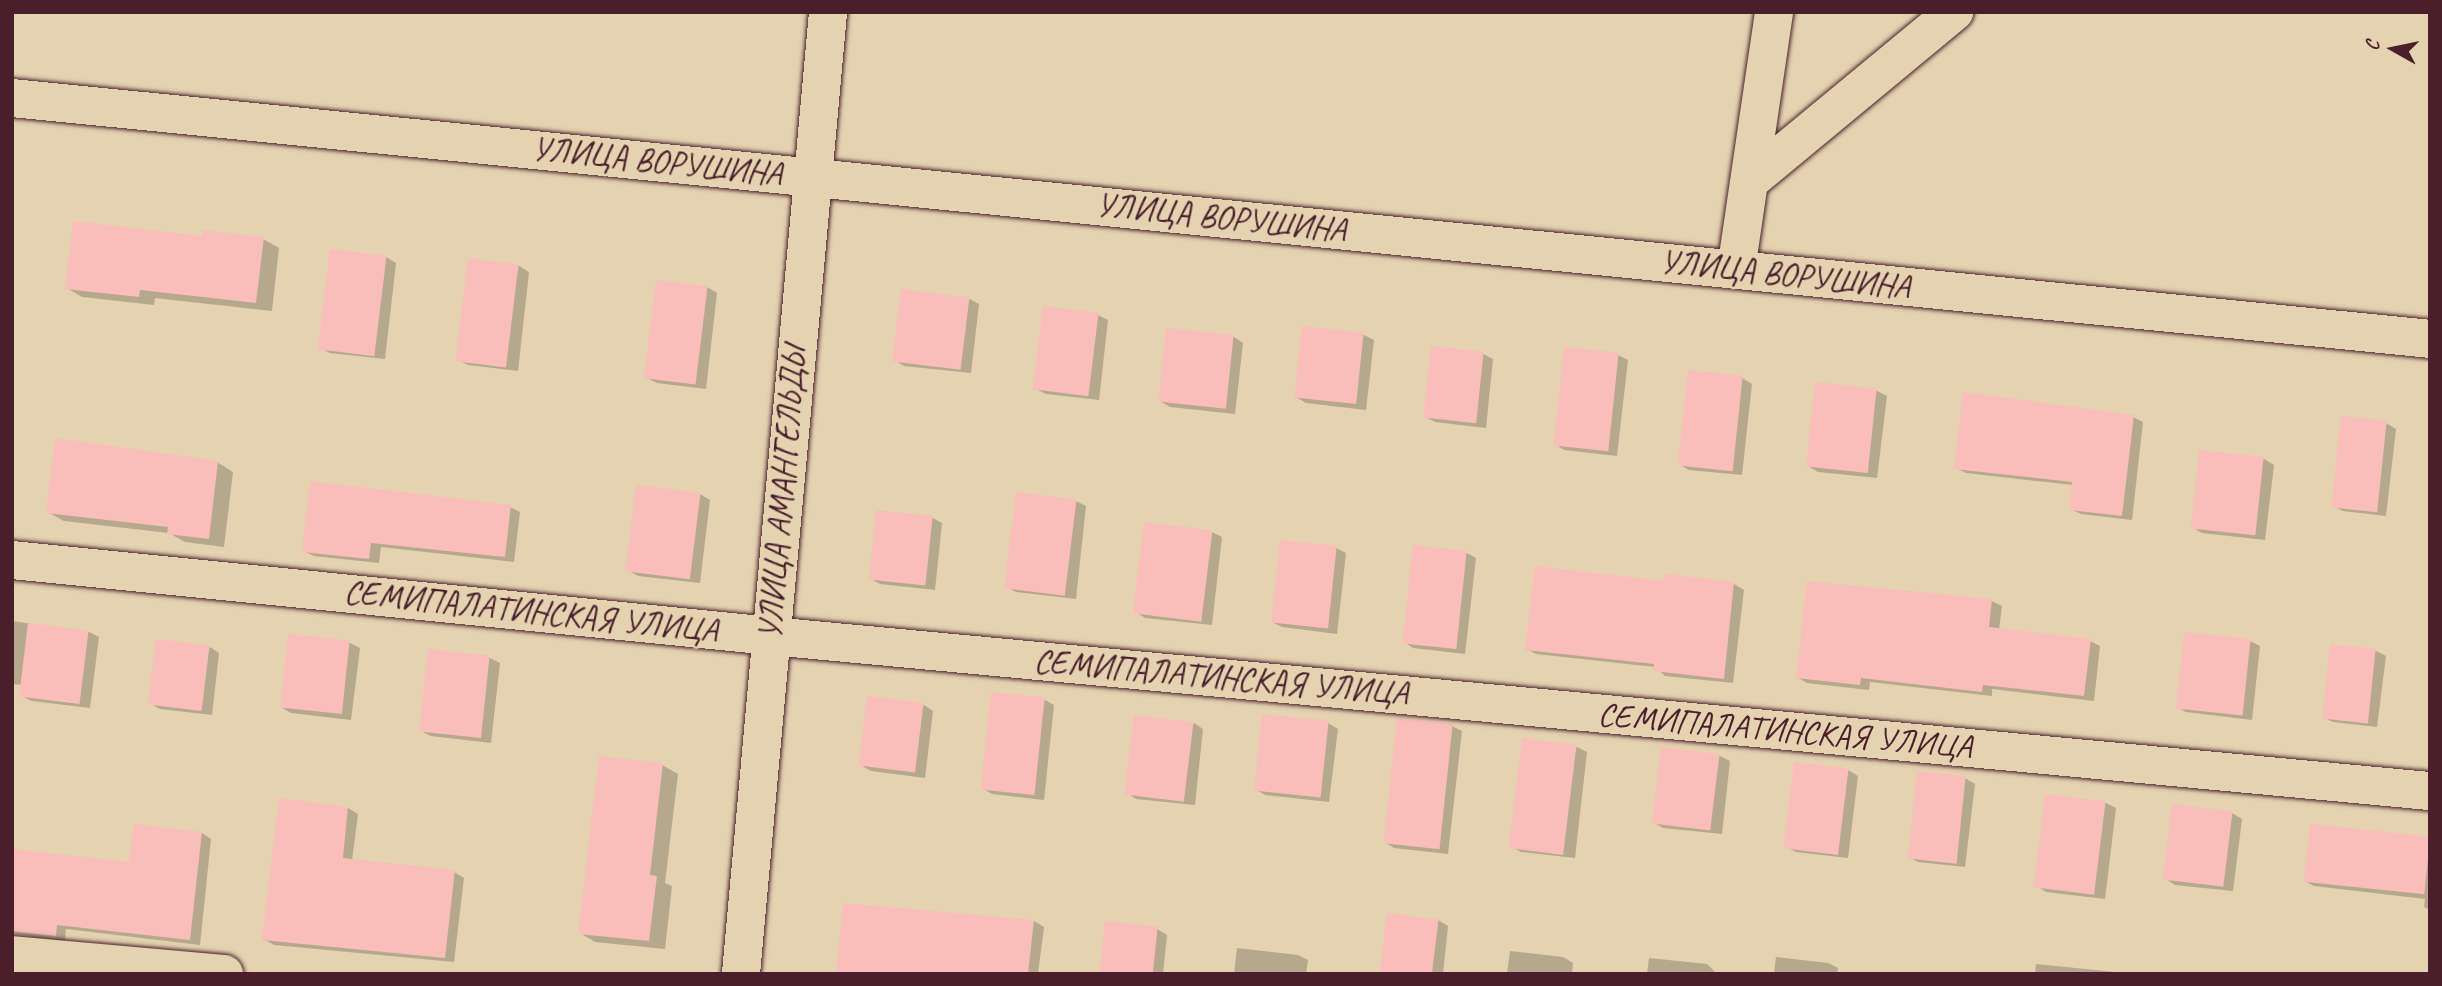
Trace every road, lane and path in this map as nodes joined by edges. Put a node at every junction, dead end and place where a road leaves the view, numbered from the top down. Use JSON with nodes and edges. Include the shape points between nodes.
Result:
{"nodes":[{"id":1,"x":828,"y":12,"type":"edge"},
{"id":2,"x":1774,"y":12,"type":"edge"},
{"id":3,"x":1954,"y":12,"type":"edge"},
{"id":4,"x":12,"y":97,"type":"edge"},
{"id":5,"x":811,"y":178,"type":"junction"},
{"id":6,"x":1751,"y":180,"type":"junction"},
{"id":7,"x":1736,"y":270,"type":"junction"},
{"id":8,"x":2430,"y":339,"type":"edge"},
{"id":9,"x":12,"y":560,"type":"edge"},
{"id":10,"x":771,"y":636,"type":"junction"},
{"id":11,"x":2430,"y":791,"type":"edge"},
{"id":12,"x":12,"y":954,"type":"edge"},
{"id":13,"x":224,"y":974,"type":"edge"},
{"id":14,"x":741,"y":974,"type":"edge"}],
"edges":[{"from":1,"to":5,"type":"street","name":"УЛИЦА АМАНГЕЛЬДЫ"},
{"from":2,"to":6,"type":"street"},
{"from":3,"to":6,"type":"street"},
{"from":4,"to":5,"type":"street","name":"УЛИЦА ВОРУШИНА"},
{"from":5,"to":7,"type":"street","name":"УЛИЦА ВОРУШИНА"},
{"from":5,"to":10,"type":"street","name":"УЛИЦА АМАНГЕЛЬДЫ"},
{"from":6,"to":7,"type":"street"},
{"from":7,"to":8,"type":"street","name":"УЛИЦА ВОРУШИНА"},
{"from":9,"to":10,"type":"street","name":"СЕМИПАЛАТИНСКАЯ УЛИЦА"},
{"from":10,"to":11,"type":"street","name":"СЕМИПАЛАТИНСКАЯ УЛИЦА"},
{"from":10,"to":14,"type":"street","name":"УЛИЦА АМАНГЕЛЬДЫ"},
{"from":12,"to":13,"type":"street"}]}
